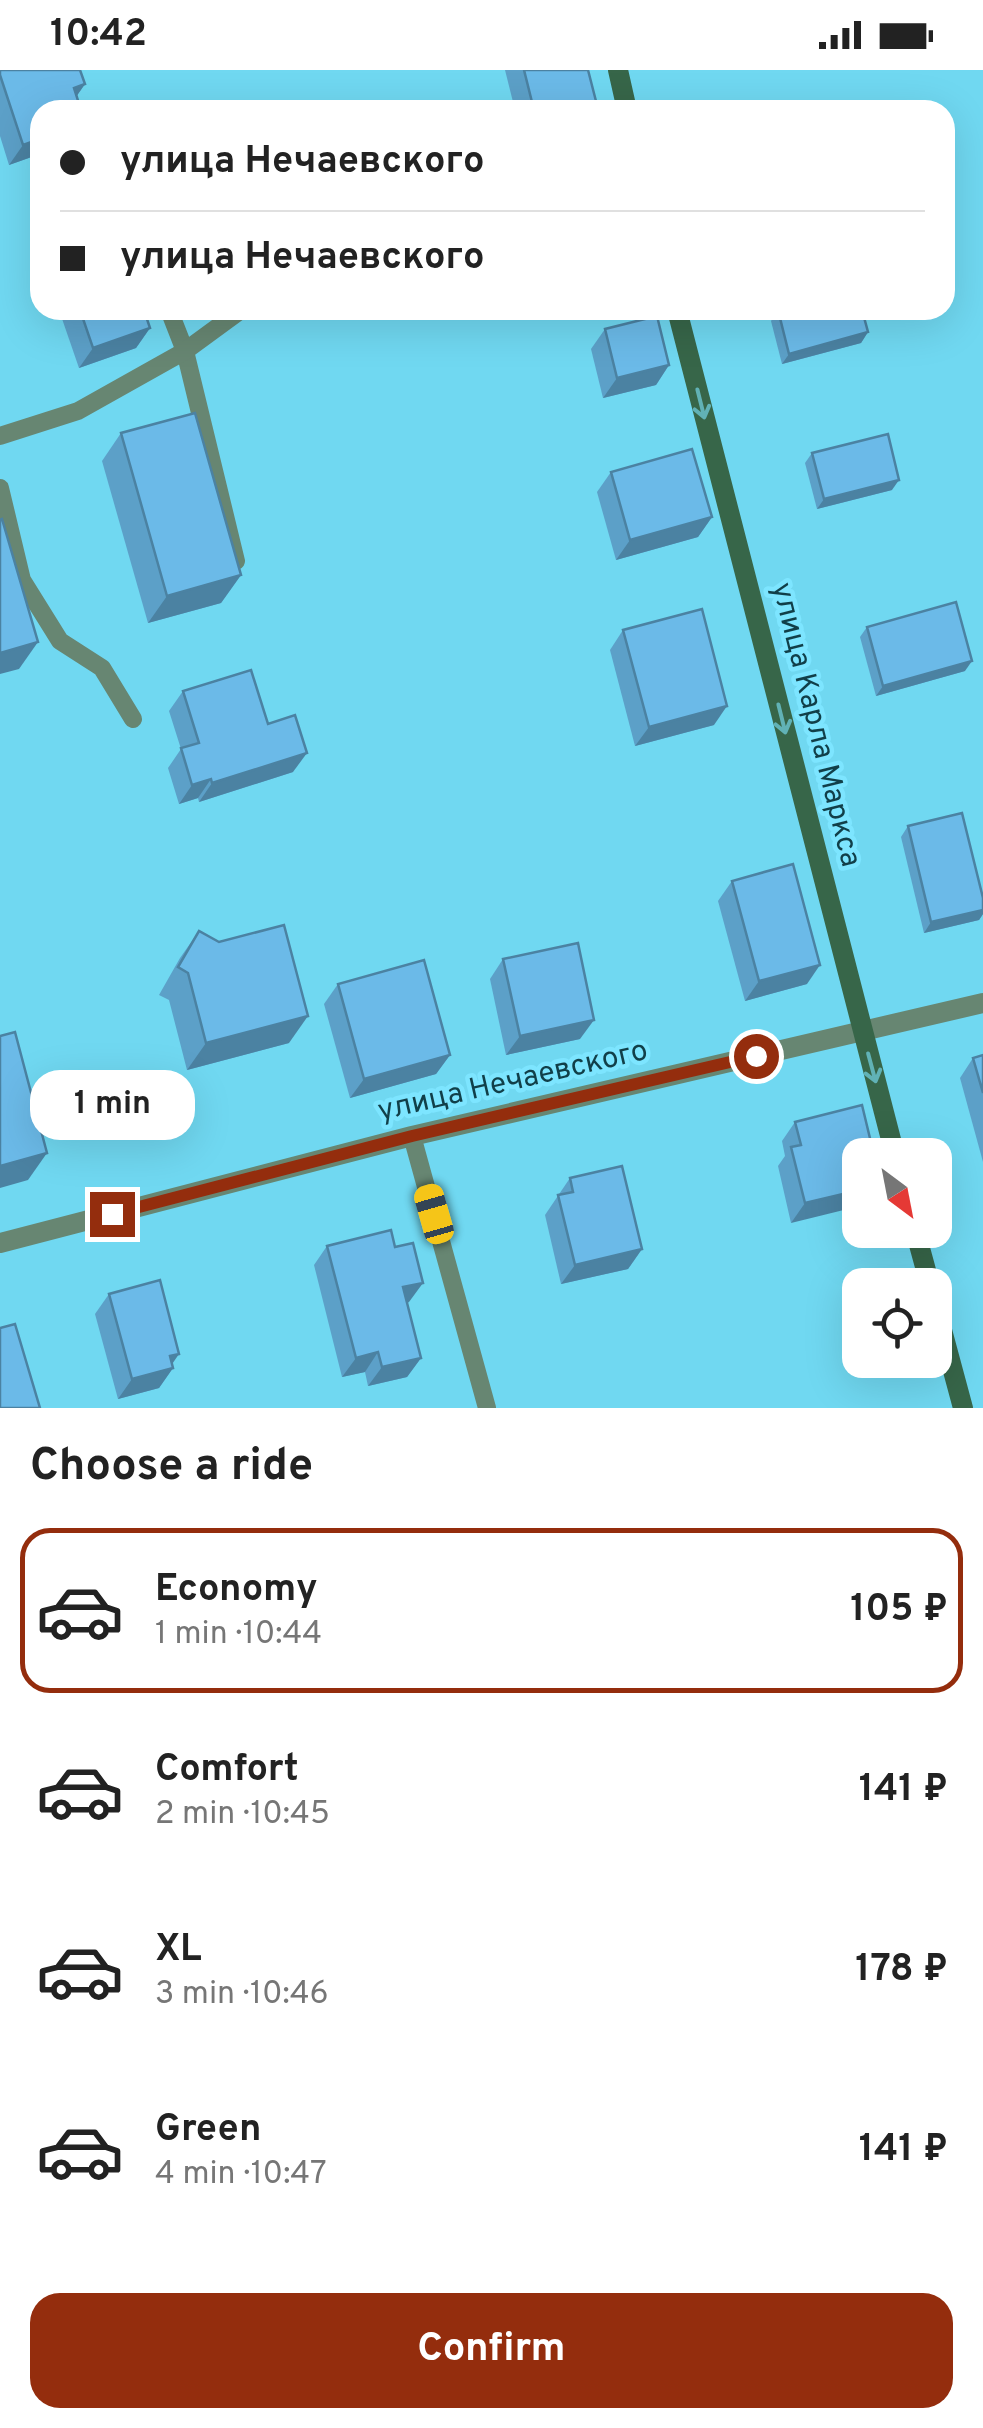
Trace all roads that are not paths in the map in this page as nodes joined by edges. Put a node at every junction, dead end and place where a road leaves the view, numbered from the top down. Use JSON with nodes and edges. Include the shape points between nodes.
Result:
{"nodes":[{"id":1,"x":618,"y":70,"type":"edge"},
{"id":2,"x":625,"y":100,"type":"edge"},
{"id":3,"x":173,"y":320,"type":"edge"},
{"id":4,"x":227,"y":320,"type":"edge"},
{"id":5,"x":680,"y":320,"type":"edge"},
{"id":6,"x":185,"y":351,"type":"junction"},
{"id":7,"x":0,"y":436,"type":"edge"},
{"id":8,"x":0,"y":488,"type":"edge"},
{"id":9,"x":236,"y":561,"type":"edge"},
{"id":10,"x":133,"y":718,"type":"dead end"},
{"id":11,"x":983,"y":1003,"type":"edge"},
{"id":12,"x":862,"y":1031,"type":"junction"},
{"id":13,"x":412,"y":1136,"type":"junction"},
{"id":14,"x":890,"y":1138,"type":"edge"},
{"id":15,"x":0,"y":1242,"type":"edge"},
{"id":16,"x":952,"y":1369,"type":"edge"},
{"id":17,"x":487,"y":1408,"type":"edge"},
{"id":18,"x":962,"y":1408,"type":"edge"}],
"edges":[{"from":1,"to":2,"type":"main road"},
{"from":3,"to":6,"type":"lane"},
{"from":4,"to":6,"type":"lane"},
{"from":5,"to":12,"type":"main road","name":"улица Карла Маркса","one_way":true},
{"from":6,"to":7,"type":"lane","via":[[78,410]]},
{"from":6,"to":9,"type":"lane"},
{"from":8,"to":10,"type":"lane","via":[[22,580],[60,641],[102,668]]},
{"from":11,"to":12,"type":"street","name":"улица Нечаевского"},
{"from":12,"to":13,"type":"street","name":"улица Нечаевского"},
{"from":12,"to":14,"type":"main road","name":"улица Карла Маркса","one_way":true},
{"from":13,"to":15,"type":"street","name":"улица Нечаевского"},
{"from":13,"to":17,"type":"lane"},
{"from":16,"to":18,"type":"main road"}]}
